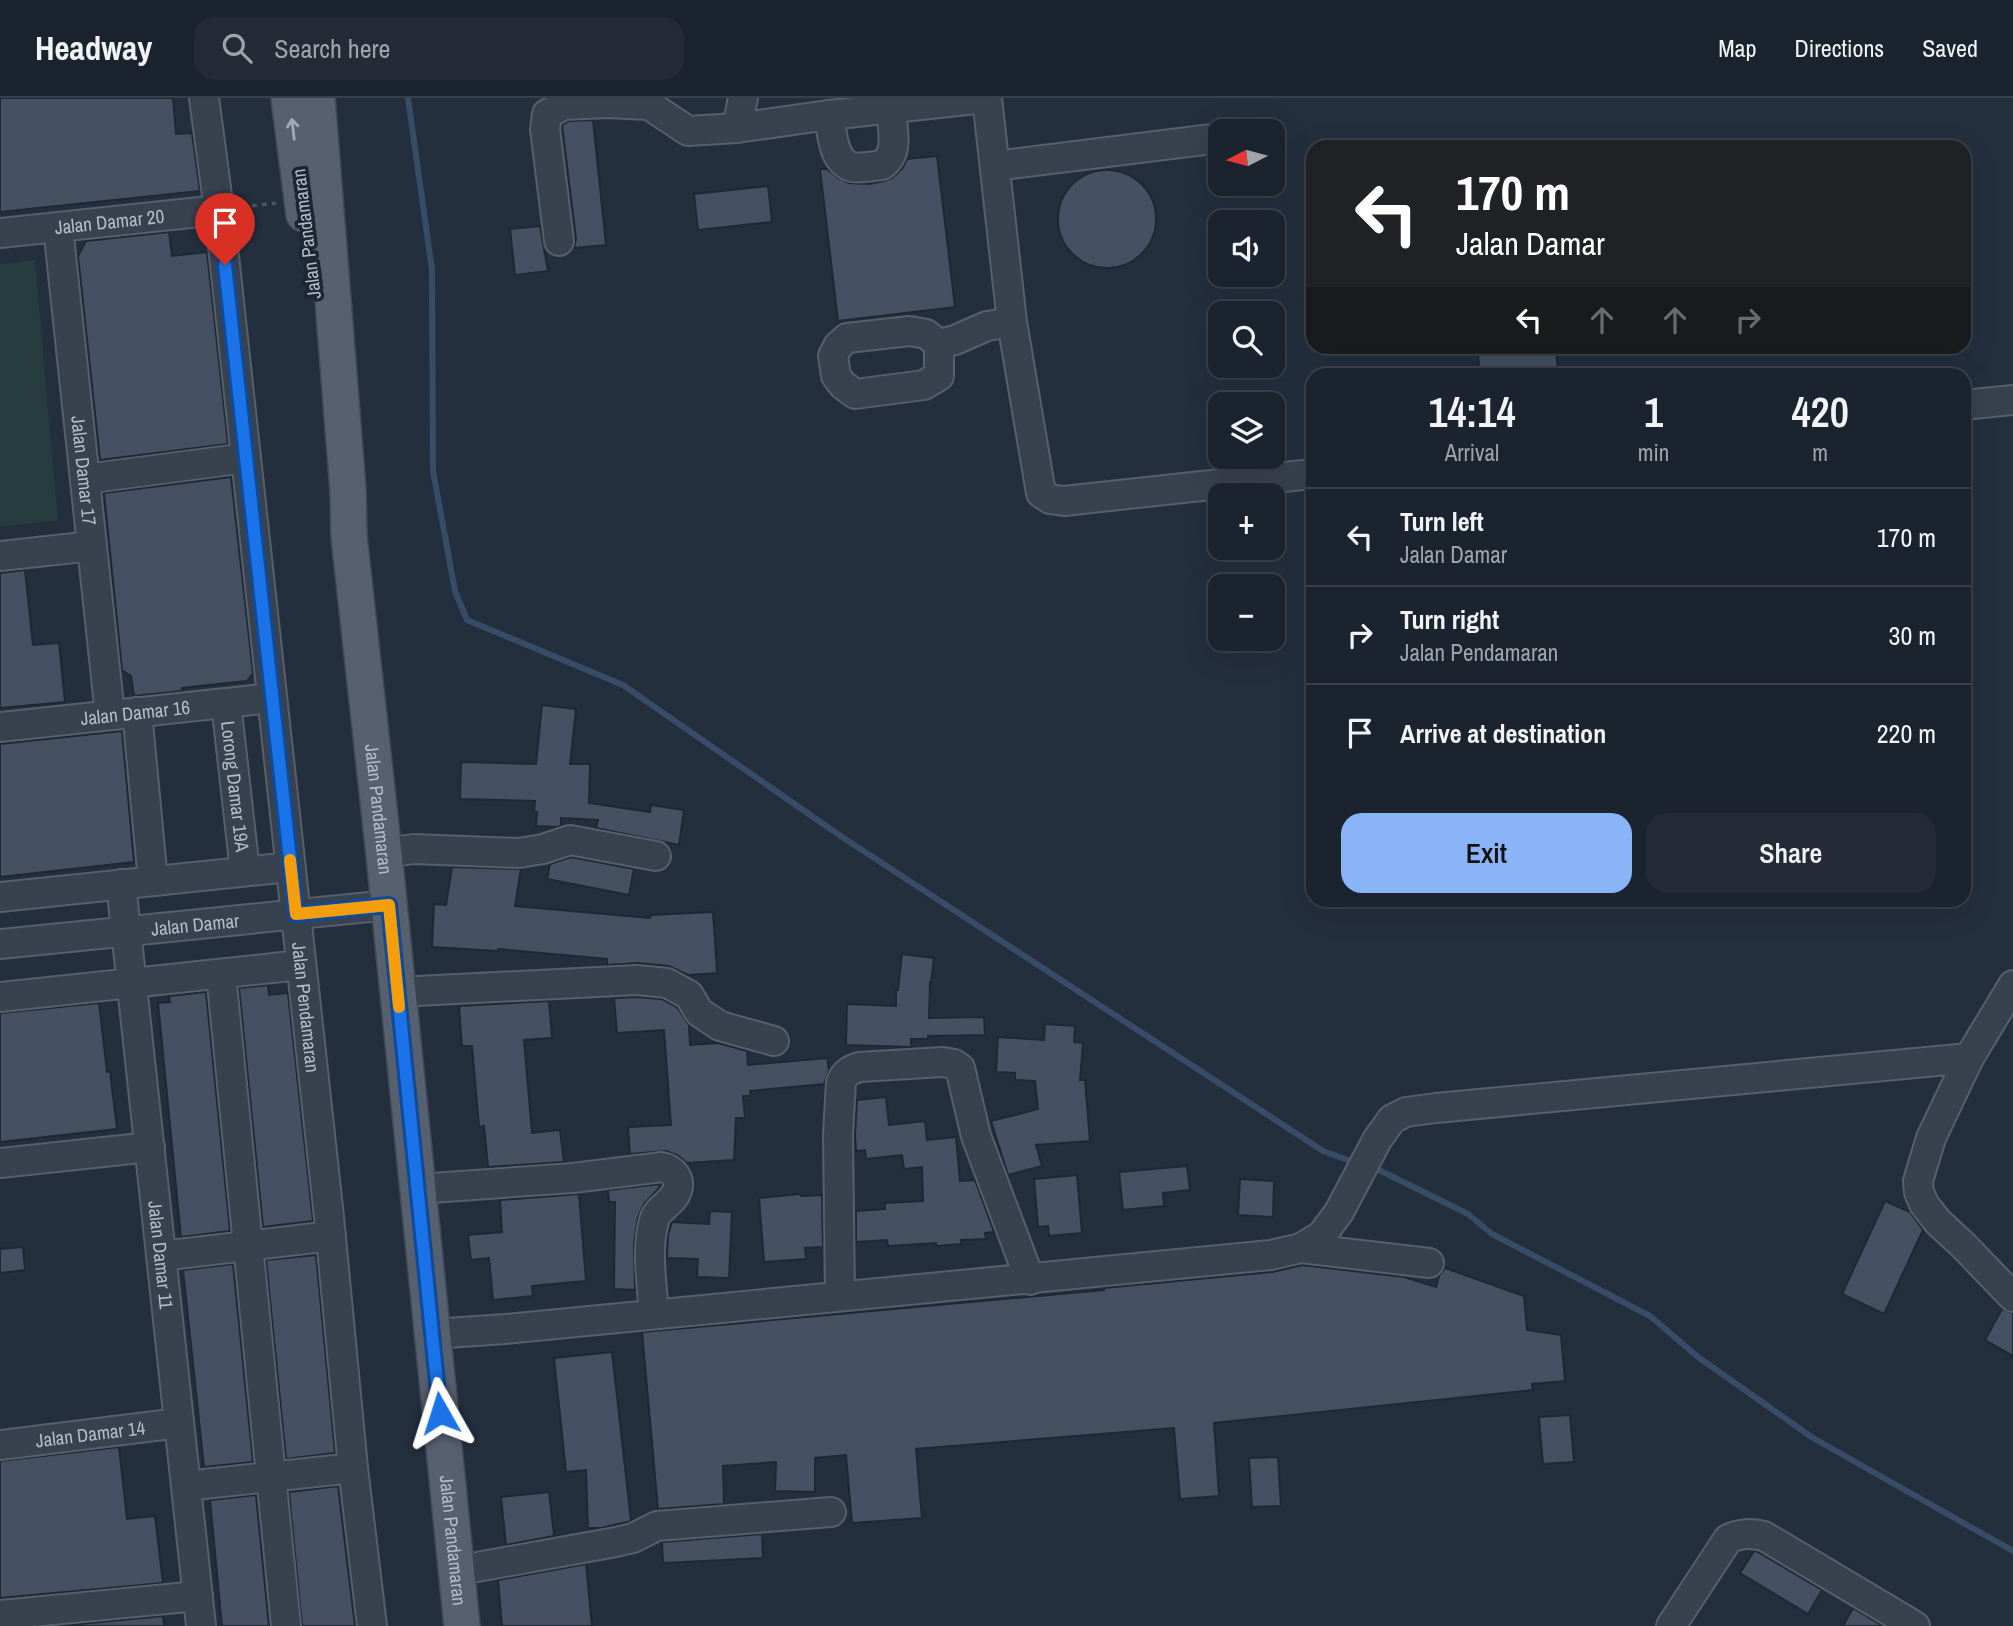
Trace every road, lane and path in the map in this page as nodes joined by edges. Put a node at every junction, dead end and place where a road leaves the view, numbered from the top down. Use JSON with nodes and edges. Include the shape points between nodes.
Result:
{"nodes":[{"id":1,"x":204,"y":98,"type":"edge"},
{"id":2,"x":289,"y":98,"type":"edge"},
{"id":3,"x":317,"y":98,"type":"edge"},
{"id":4,"x":743,"y":98,"type":"edge"},
{"id":5,"x":986,"y":98,"type":"edge"},
{"id":6,"x":891,"y":109,"type":"junction"},
{"id":7,"x":829,"y":115,"type":"junction"},
{"id":8,"x":737,"y":128,"type":"junction"},
{"id":9,"x":1208,"y":139,"type":"edge"},
{"id":10,"x":995,"y":166,"type":"junction"},
{"id":11,"x":302,"y":200,"type":"junction"},
{"id":12,"x":219,"y":210,"type":"junction"},
{"id":13,"x":58,"y":227,"type":"junction"},
{"id":14,"x":0,"y":233,"type":"edge"},
{"id":15,"x":559,"y":241,"type":"dead end"},
{"id":16,"x":1012,"y":322,"type":"junction"},
{"id":17,"x":939,"y":344,"type":"dead end"},
{"id":18,"x":2013,"y":400,"type":"edge"},
{"id":19,"x":1971,"y":404,"type":"edge"},
{"id":20,"x":246,"y":458,"type":"junction"},
{"id":21,"x":1306,"y":475,"type":"edge"},
{"id":22,"x":85,"y":479,"type":"junction"},
{"id":23,"x":349,"y":536,"type":"junction"},
{"id":24,"x":92,"y":546,"type":"junction"},
{"id":25,"x":0,"y":556,"type":"edge"},
{"id":26,"x":272,"y":698,"type":"junction"},
{"id":27,"x":226,"y":703,"type":"junction"},
{"id":28,"x":123,"y":714,"type":"junction"},
{"id":29,"x":0,"y":727,"type":"edge"},
{"id":30,"x":384,"y":854,"type":"junction"},
{"id":31,"x":656,"y":856,"type":"dead end"},
{"id":32,"x":290,"y":867,"type":"junction"},
{"id":33,"x":244,"y":872,"type":"junction"},
{"id":34,"x":153,"y":881,"type":"junction"},
{"id":35,"x":121,"y":884,"type":"junction"},
{"id":36,"x":0,"y":897,"type":"edge"},
{"id":37,"x":389,"y":905,"type":"junction"},
{"id":38,"x":296,"y":914,"type":"junction"},
{"id":39,"x":126,"y":931,"type":"junction"},
{"id":40,"x":0,"y":944,"type":"edge"},
{"id":41,"x":301,"y":965,"type":"junction"},
{"id":42,"x":221,"y":974,"type":"junction"},
{"id":43,"x":132,"y":983,"type":"junction"},
{"id":44,"x":2013,"y":985,"type":"edge"},
{"id":45,"x":397,"y":992,"type":"junction"},
{"id":46,"x":0,"y":997,"type":"edge"},
{"id":47,"x":774,"y":1041,"type":"dead end"},
{"id":48,"x":1969,"y":1058,"type":"junction"},
{"id":49,"x":150,"y":1147,"type":"junction"},
{"id":50,"x":0,"y":1163,"type":"edge"},
{"id":51,"x":417,"y":1189,"type":"junction"},
{"id":52,"x":331,"y":1236,"type":"junction"},
{"id":53,"x":248,"y":1246,"type":"junction"},
{"id":54,"x":1301,"y":1248,"type":"junction"},
{"id":55,"x":162,"y":1256,"type":"junction"},
{"id":56,"x":1429,"y":1263,"type":"dead end"},
{"id":57,"x":1030,"y":1280,"type":"junction"},
{"id":58,"x":840,"y":1296,"type":"junction"},
{"id":59,"x":2013,"y":1297,"type":"edge"},
{"id":60,"x":654,"y":1314,"type":"junction"},
{"id":61,"x":432,"y":1334,"type":"junction"},
{"id":62,"x":179,"y":1423,"type":"junction"},
{"id":63,"x":0,"y":1445,"type":"edge"},
{"id":64,"x":353,"y":1468,"type":"junction"},
{"id":65,"x":271,"y":1476,"type":"junction"},
{"id":66,"x":186,"y":1486,"type":"junction"},
{"id":67,"x":831,"y":1512,"type":"dead end"},
{"id":68,"x":456,"y":1571,"type":"junction"},
{"id":69,"x":198,"y":1596,"type":"junction"},
{"id":70,"x":0,"y":1615,"type":"edge"},
{"id":71,"x":201,"y":1626,"type":"edge"},
{"id":72,"x":286,"y":1626,"type":"edge"},
{"id":73,"x":372,"y":1626,"type":"edge"},
{"id":74,"x":462,"y":1626,"type":"edge"},
{"id":75,"x":1671,"y":1626,"type":"edge"},
{"id":76,"x":1915,"y":1626,"type":"edge"}],
"edges":[{"from":1,"to":12,"type":"street","name":"Jalan Pendamaran"},
{"from":11,"to":2,"type":"main road","name":"Jalan Pandamaran","one_way":true},
{"from":3,"to":23,"type":"main road","name":"Jalan Pandamaran"},
{"from":4,"to":8,"type":"street"},
{"from":5,"to":6,"type":"street"},
{"from":5,"to":10,"type":"street"},
{"from":6,"to":7,"type":"street"},
{"from":6,"to":7,"type":"street","via":[[894,148],[882,166],[851,167],[844,162],[834,145]]},
{"from":7,"to":8,"type":"street"},
{"from":8,"to":15,"type":"street","via":[[688,131],[649,105],[564,105],[547,114]]},
{"from":9,"to":10,"type":"street"},
{"from":10,"to":16,"type":"street"},
{"from":11,"to":12,"type":"path"},
{"from":11,"to":23,"type":"main road","name":"Jalan Pandamaran","via":[[336,490]]},
{"from":12,"to":13,"type":"street","name":"Jalan Damar 20"},
{"from":12,"to":20,"type":"street","name":"Jalan Pendamaran"},
{"from":13,"to":14,"type":"street","name":"Jalan Damar 20"},
{"from":13,"to":22,"type":"street","name":"Jalan Damar 17"},
{"from":16,"to":17,"type":"street"},
{"from":16,"to":21,"type":"street","via":[[1037,479],[1041,493],[1049,499]]},
{"from":18,"to":19,"type":"street"},
{"from":20,"to":22,"type":"street"},
{"from":20,"to":26,"type":"street","name":"Jalan Pendamaran"},
{"from":22,"to":24,"type":"street","name":"Jalan Damar 17"},
{"from":23,"to":30,"type":"main road","name":"Jalan Pandamaran"},
{"from":24,"to":25,"type":"street"},
{"from":24,"to":28,"type":"street","name":"Jalan Damar 17"},
{"from":26,"to":27,"type":"street","name":"Jalan Damar 16"},
{"from":26,"to":32,"type":"street","name":"Jalan Pendamaran"},
{"from":27,"to":28,"type":"street","name":"Jalan Damar 16"},
{"from":27,"to":33,"type":"street","name":"Lorong Damar 19A"},
{"from":28,"to":29,"type":"street","name":"Jalan Damar 16"},
{"from":28,"to":34,"type":"street","name":"Jalan Damar 17"},
{"from":30,"to":31,"type":"street","via":[[414,849],[519,853],[570,839]]},
{"from":30,"to":37,"type":"main road","name":"Jalan Pandamaran"},
{"from":32,"to":33,"type":"street"},
{"from":32,"to":38,"type":"street","name":"Jalan Pendamaran"},
{"from":33,"to":34,"type":"street"},
{"from":34,"to":35,"type":"street"},
{"from":35,"to":36,"type":"street"},
{"from":35,"to":39,"type":"street","name":"Jalan Damar 11"},
{"from":37,"to":38,"type":"street","name":"Jalan Damar"},
{"from":37,"to":45,"type":"main road","name":"Jalan Pandamaran"},
{"from":38,"to":39,"type":"street","name":"Jalan Damar"},
{"from":38,"to":41,"type":"street","name":"Jalan Pendamaran"},
{"from":39,"to":40,"type":"street","name":"Jalan Damar"},
{"from":39,"to":43,"type":"street","name":"Jalan Damar 11"},
{"from":41,"to":42,"type":"street"},
{"from":41,"to":52,"type":"street","name":"Jalan Pendamaran"},
{"from":42,"to":43,"type":"street"},
{"from":42,"to":53,"type":"street"},
{"from":43,"to":46,"type":"street"},
{"from":43,"to":49,"type":"street","name":"Jalan Damar 11"},
{"from":44,"to":48,"type":"street"},
{"from":45,"to":47,"type":"street","via":[[637,980],[667,983],[689,995],[699,1012],[720,1026]]},
{"from":45,"to":51,"type":"main road","name":"Jalan Pandamaran"},
{"from":48,"to":54,"type":"street","via":[[1406,1112],[1392,1119],[1377,1140],[1322,1235]]},
{"from":48,"to":59,"type":"street","via":[[1931,1138],[1919,1192],[1938,1222]]},
{"from":49,"to":50,"type":"street"},
{"from":49,"to":55,"type":"street","name":"Jalan Damar 11"},
{"from":51,"to":60,"type":"street","via":[[671,1169],[677,1190],[654,1217]]},
{"from":51,"to":61,"type":"main road","name":"Jalan Pandamaran"},
{"from":52,"to":53,"type":"street"},
{"from":52,"to":64,"type":"street","name":"Jalan Pendamaran"},
{"from":53,"to":55,"type":"street"},
{"from":53,"to":65,"type":"street"},
{"from":54,"to":56,"type":"street"},
{"from":54,"to":57,"type":"street"},
{"from":55,"to":62,"type":"street","name":"Jalan Damar 11"},
{"from":57,"to":58,"type":"street"},
{"from":57,"to":58,"type":"street","via":[[976,1136],[960,1068],[943,1062],[859,1067],[841,1082]]},
{"from":58,"to":60,"type":"street"},
{"from":60,"to":61,"type":"street"},
{"from":61,"to":68,"type":"main road","name":"Jalan Pandamaran"},
{"from":62,"to":63,"type":"street","name":"Jalan Damar 14"},
{"from":62,"to":66,"type":"street","name":"Jalan Damar 11"},
{"from":64,"to":65,"type":"street"},
{"from":64,"to":73,"type":"street","name":"Jalan Pendamaran"},
{"from":65,"to":66,"type":"street"},
{"from":65,"to":72,"type":"street"},
{"from":66,"to":69,"type":"street","name":"Jalan Damar 11"},
{"from":67,"to":68,"type":"street","via":[[657,1526],[616,1542]]},
{"from":68,"to":74,"type":"main road","name":"Jalan Pandamaran"},
{"from":69,"to":70,"type":"street"},
{"from":69,"to":71,"type":"street","name":"Jalan Damar 11"},
{"from":75,"to":76,"type":"street","via":[[1728,1539],[1750,1533],[1764,1535]]}]}
